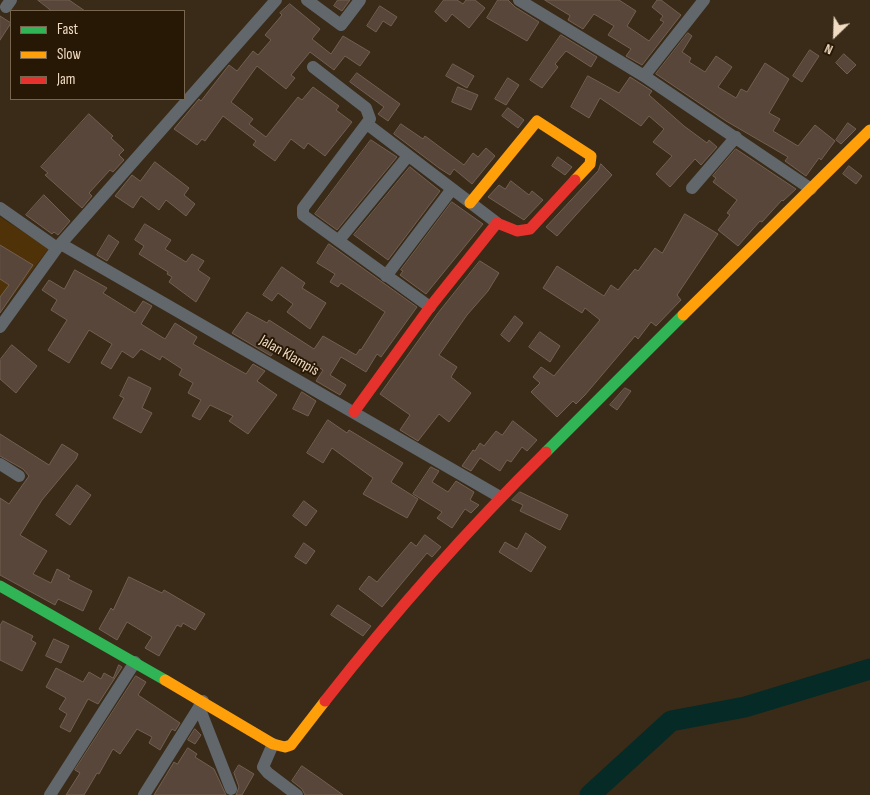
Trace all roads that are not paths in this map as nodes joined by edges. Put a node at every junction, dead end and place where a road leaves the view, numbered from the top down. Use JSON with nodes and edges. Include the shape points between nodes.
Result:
{"nodes":[{"id":1,"x":276,"y":0,"type":"edge"},
{"id":2,"x":307,"y":0,"type":"edge"},
{"id":3,"x":360,"y":0,"type":"edge"},
{"id":4,"x":519,"y":0,"type":"edge"},
{"id":5,"x":704,"y":0,"type":"edge"},
{"id":6,"x":313,"y":67,"type":"dead end"},
{"id":7,"x":644,"y":76,"type":"junction"},
{"id":8,"x":368,"y":124,"type":"junction"},
{"id":9,"x":870,"y":130,"type":"edge"},
{"id":10,"x":736,"y":137,"type":"junction"},
{"id":11,"x":408,"y":156,"type":"junction"},
{"id":12,"x":692,"y":188,"type":"dead end"},
{"id":13,"x":811,"y":188,"type":"junction"},
{"id":14,"x":452,"y":189,"type":"junction"},
{"id":15,"x":470,"y":203,"type":"junction"},
{"id":16,"x":0,"y":208,"type":"edge"},
{"id":17,"x":497,"y":223,"type":"junction"},
{"id":18,"x":339,"y":240,"type":"junction"},
{"id":19,"x":59,"y":246,"type":"junction"},
{"id":20,"x":386,"y":276,"type":"junction"},
{"id":21,"x":430,"y":307,"type":"junction"},
{"id":22,"x":0,"y":327,"type":"edge"},
{"id":23,"x":354,"y":412,"type":"junction"},
{"id":24,"x":0,"y":464,"type":"edge"},
{"id":25,"x":19,"y":476,"type":"dead end"},
{"id":26,"x":500,"y":497,"type":"junction"},
{"id":27,"x":0,"y":586,"type":"edge"},
{"id":28,"x":135,"y":662,"type":"junction"},
{"id":29,"x":201,"y":704,"type":"junction"},
{"id":30,"x":273,"y":744,"type":"junction"},
{"id":31,"x":231,"y":789,"type":"dead end"},
{"id":32,"x":283,"y":791,"type":"edge"},
{"id":33,"x":50,"y":795,"type":"edge"},
{"id":34,"x":144,"y":795,"type":"edge"},
{"id":35,"x":297,"y":795,"type":"edge"}],
"edges":[{"from":1,"to":19,"type":"street"},
{"from":2,"to":3,"type":"street","via":[[341,25]]},
{"from":4,"to":7,"type":"street"},
{"from":5,"to":7,"type":"street"},
{"from":6,"to":8,"type":"street","via":[[366,108],[370,115]]},
{"from":7,"to":10,"type":"street"},
{"from":8,"to":11,"type":"street"},
{"from":8,"to":18,"type":"street","via":[[302,212]]},
{"from":9,"to":13,"type":"street"},
{"from":10,"to":12,"type":"street"},
{"from":10,"to":13,"type":"street"},
{"from":11,"to":14,"type":"street"},
{"from":11,"to":18,"type":"street"},
{"from":13,"to":26,"type":"street"},
{"from":14,"to":15,"type":"street"},
{"from":14,"to":20,"type":"street"},
{"from":15,"to":17,"type":"street"},
{"from":15,"to":17,"type":"street","via":[[537,121],[589,154],[590,164],[530,230],[508,229]]},
{"from":16,"to":19,"type":"street","name":"Jalan Klampis"},
{"from":17,"to":21,"type":"street"},
{"from":18,"to":20,"type":"street"},
{"from":19,"to":22,"type":"street"},
{"from":19,"to":23,"type":"street","name":"Jalan Klampis"},
{"from":20,"to":21,"type":"street"},
{"from":21,"to":23,"type":"street"},
{"from":23,"to":26,"type":"street","name":"Jalan Klampis"},
{"from":24,"to":25,"type":"street"},
{"from":26,"to":30,"type":"street","via":[[378,634],[291,745]]},
{"from":27,"to":28,"type":"street"},
{"from":28,"to":29,"type":"street"},
{"from":28,"to":33,"type":"street"},
{"from":29,"to":30,"type":"street"},
{"from":29,"to":31,"type":"street"},
{"from":29,"to":34,"type":"street"},
{"from":30,"to":32,"type":"street","via":[[263,767]]},
{"from":32,"to":35,"type":"street"}]}
